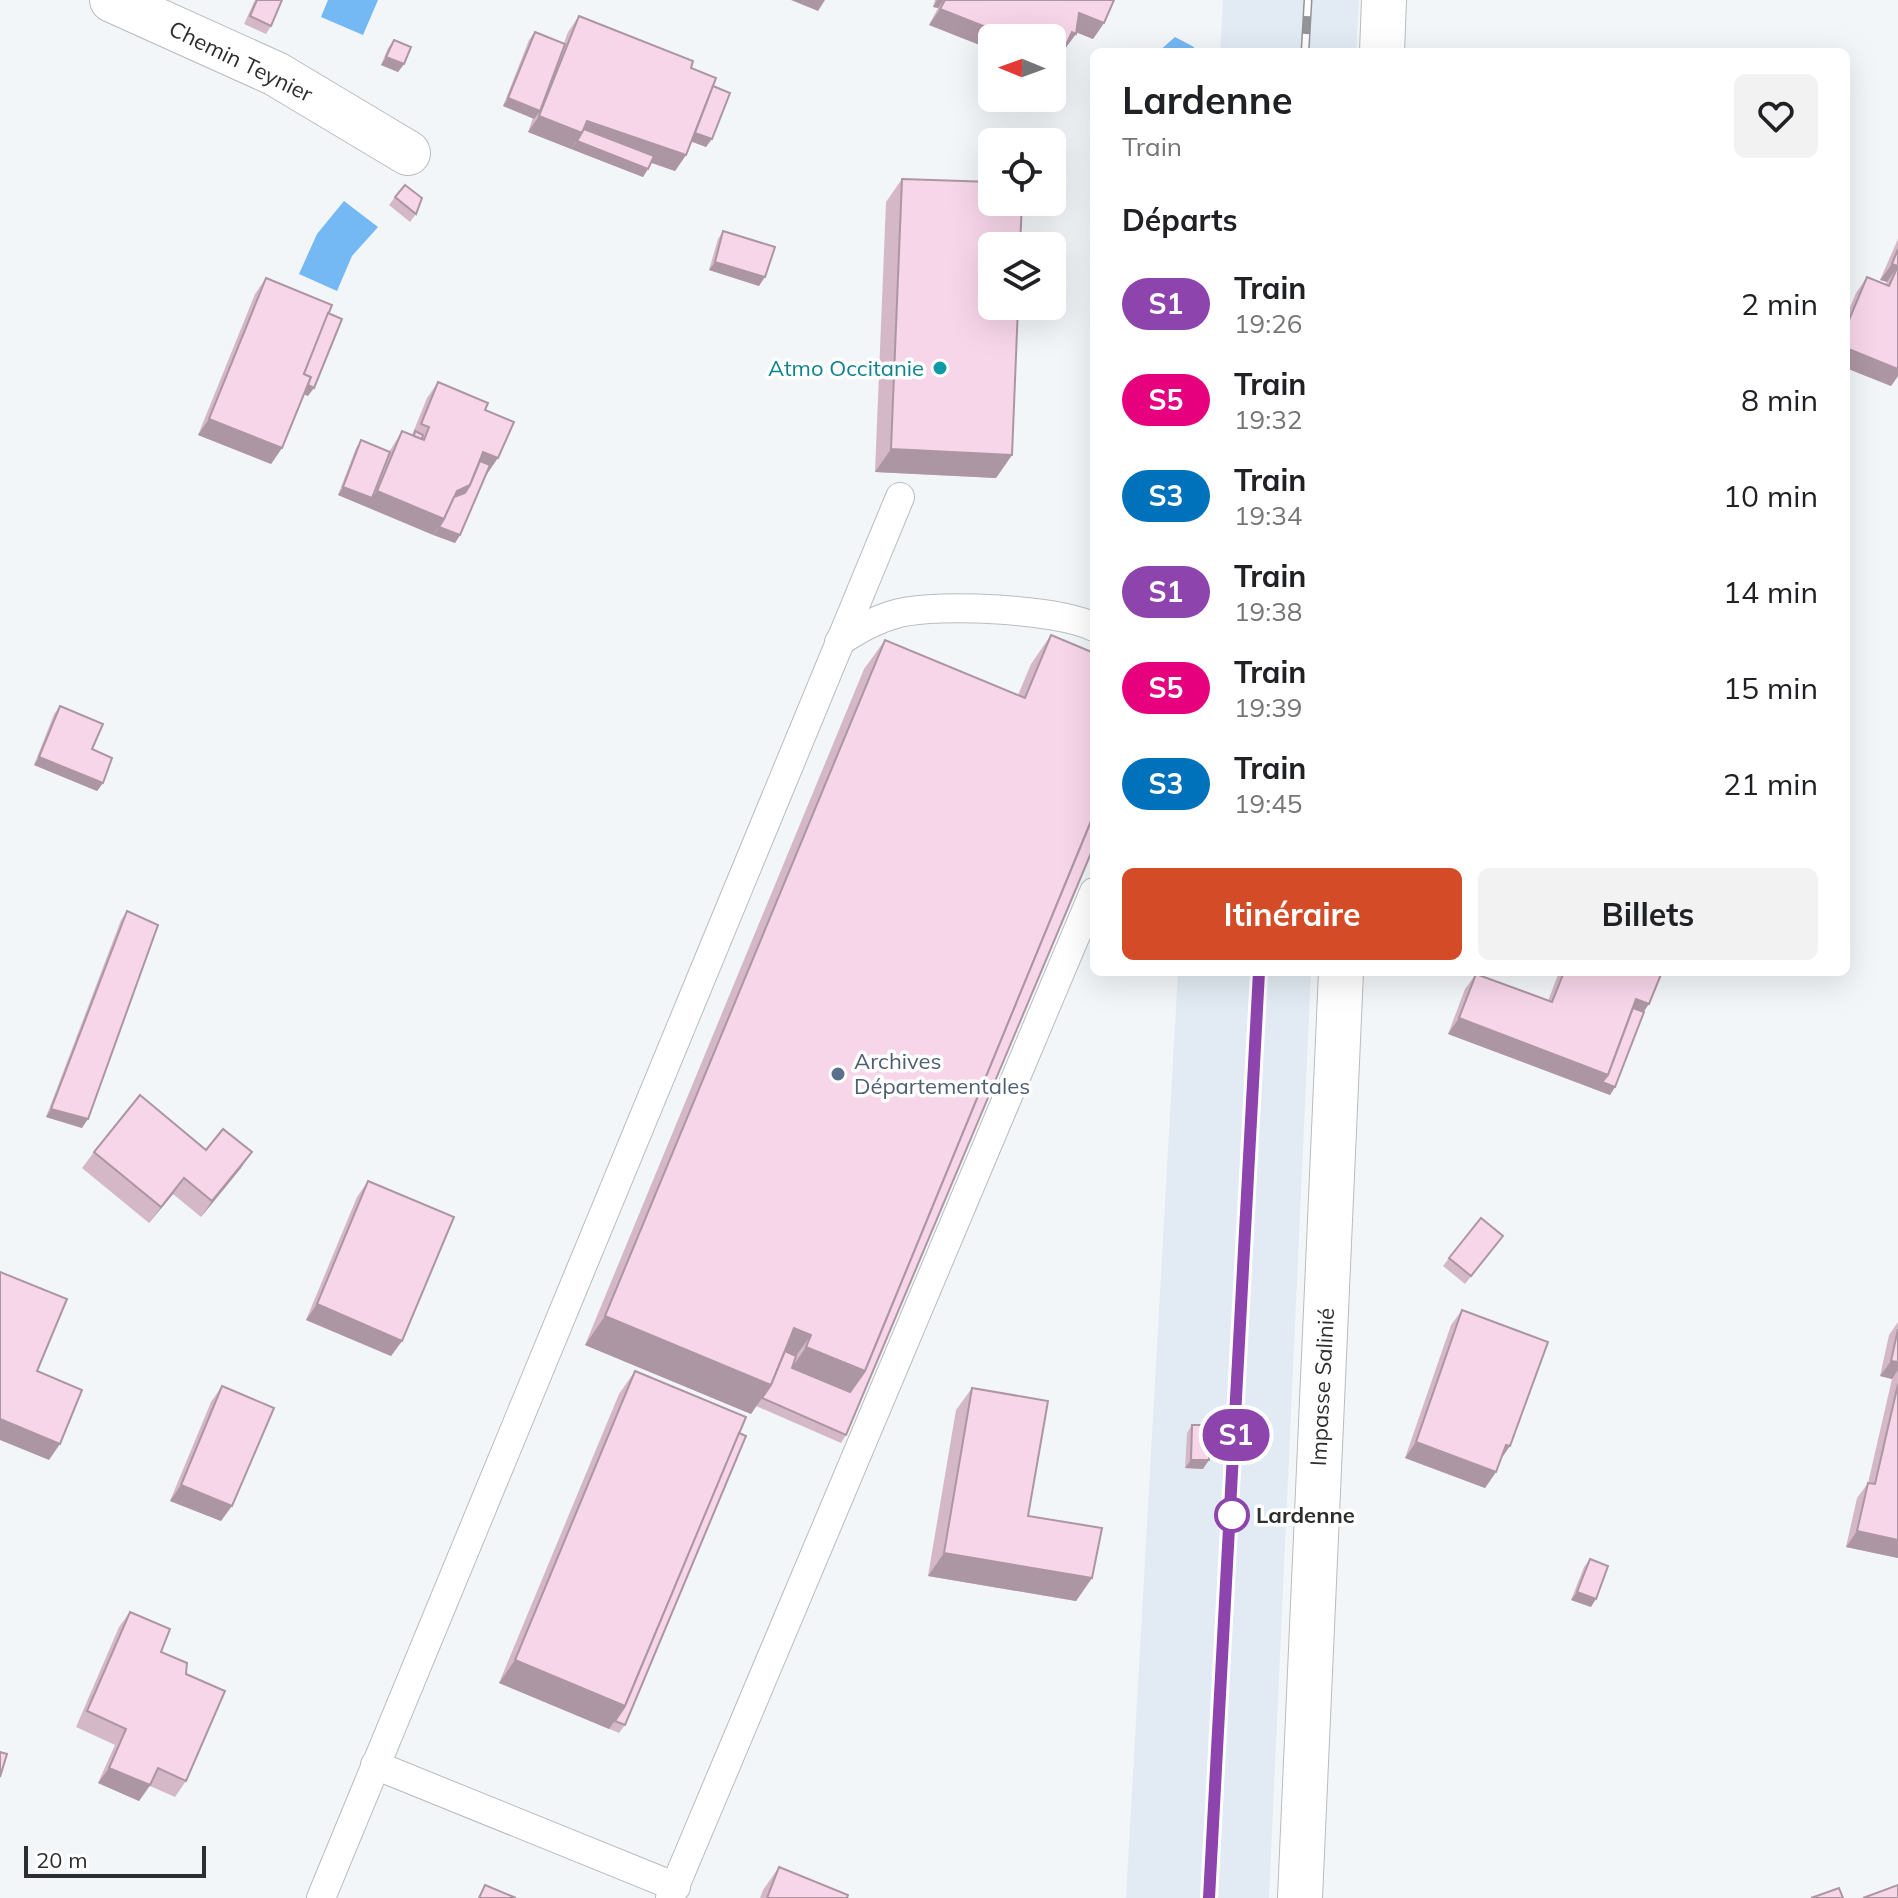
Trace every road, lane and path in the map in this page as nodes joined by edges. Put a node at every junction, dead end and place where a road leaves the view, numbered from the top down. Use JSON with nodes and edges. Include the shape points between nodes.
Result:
{"nodes":[{"id":1,"x":112,"y":0,"type":"edge"},
{"id":2,"x":1384,"y":0,"type":"edge"},
{"id":3,"x":1382,"y":48,"type":"edge"},
{"id":4,"x":408,"y":153,"type":"dead end"},
{"id":5,"x":900,"y":497,"type":"dead end"},
{"id":6,"x":1090,"y":626,"type":"edge"},
{"id":7,"x":839,"y":642,"type":"junction"},
{"id":8,"x":1090,"y":902,"type":"edge"},
{"id":9,"x":1341,"y":976,"type":"edge"},
{"id":10,"x":375,"y":1765,"type":"junction"},
{"id":11,"x":673,"y":1892,"type":"edge"},
{"id":12,"x":321,"y":1898,"type":"edge"},
{"id":13,"x":1300,"y":1898,"type":"edge"}],
"edges":[{"from":1,"to":4,"type":"street","name":"Chemin Teynier","via":[[276,74]]},
{"from":2,"to":3,"type":"street"},
{"from":5,"to":7,"type":"lane"},
{"from":6,"to":7,"type":"lane","via":[[1055,615],[947,609],[902,612],[867,623]]},
{"from":7,"to":10,"type":"lane"},
{"from":8,"to":11,"type":"lane"},
{"from":9,"to":13,"type":"street","name":"Impasse Salinié"},
{"from":10,"to":11,"type":"lane"},
{"from":10,"to":12,"type":"lane"}]}
